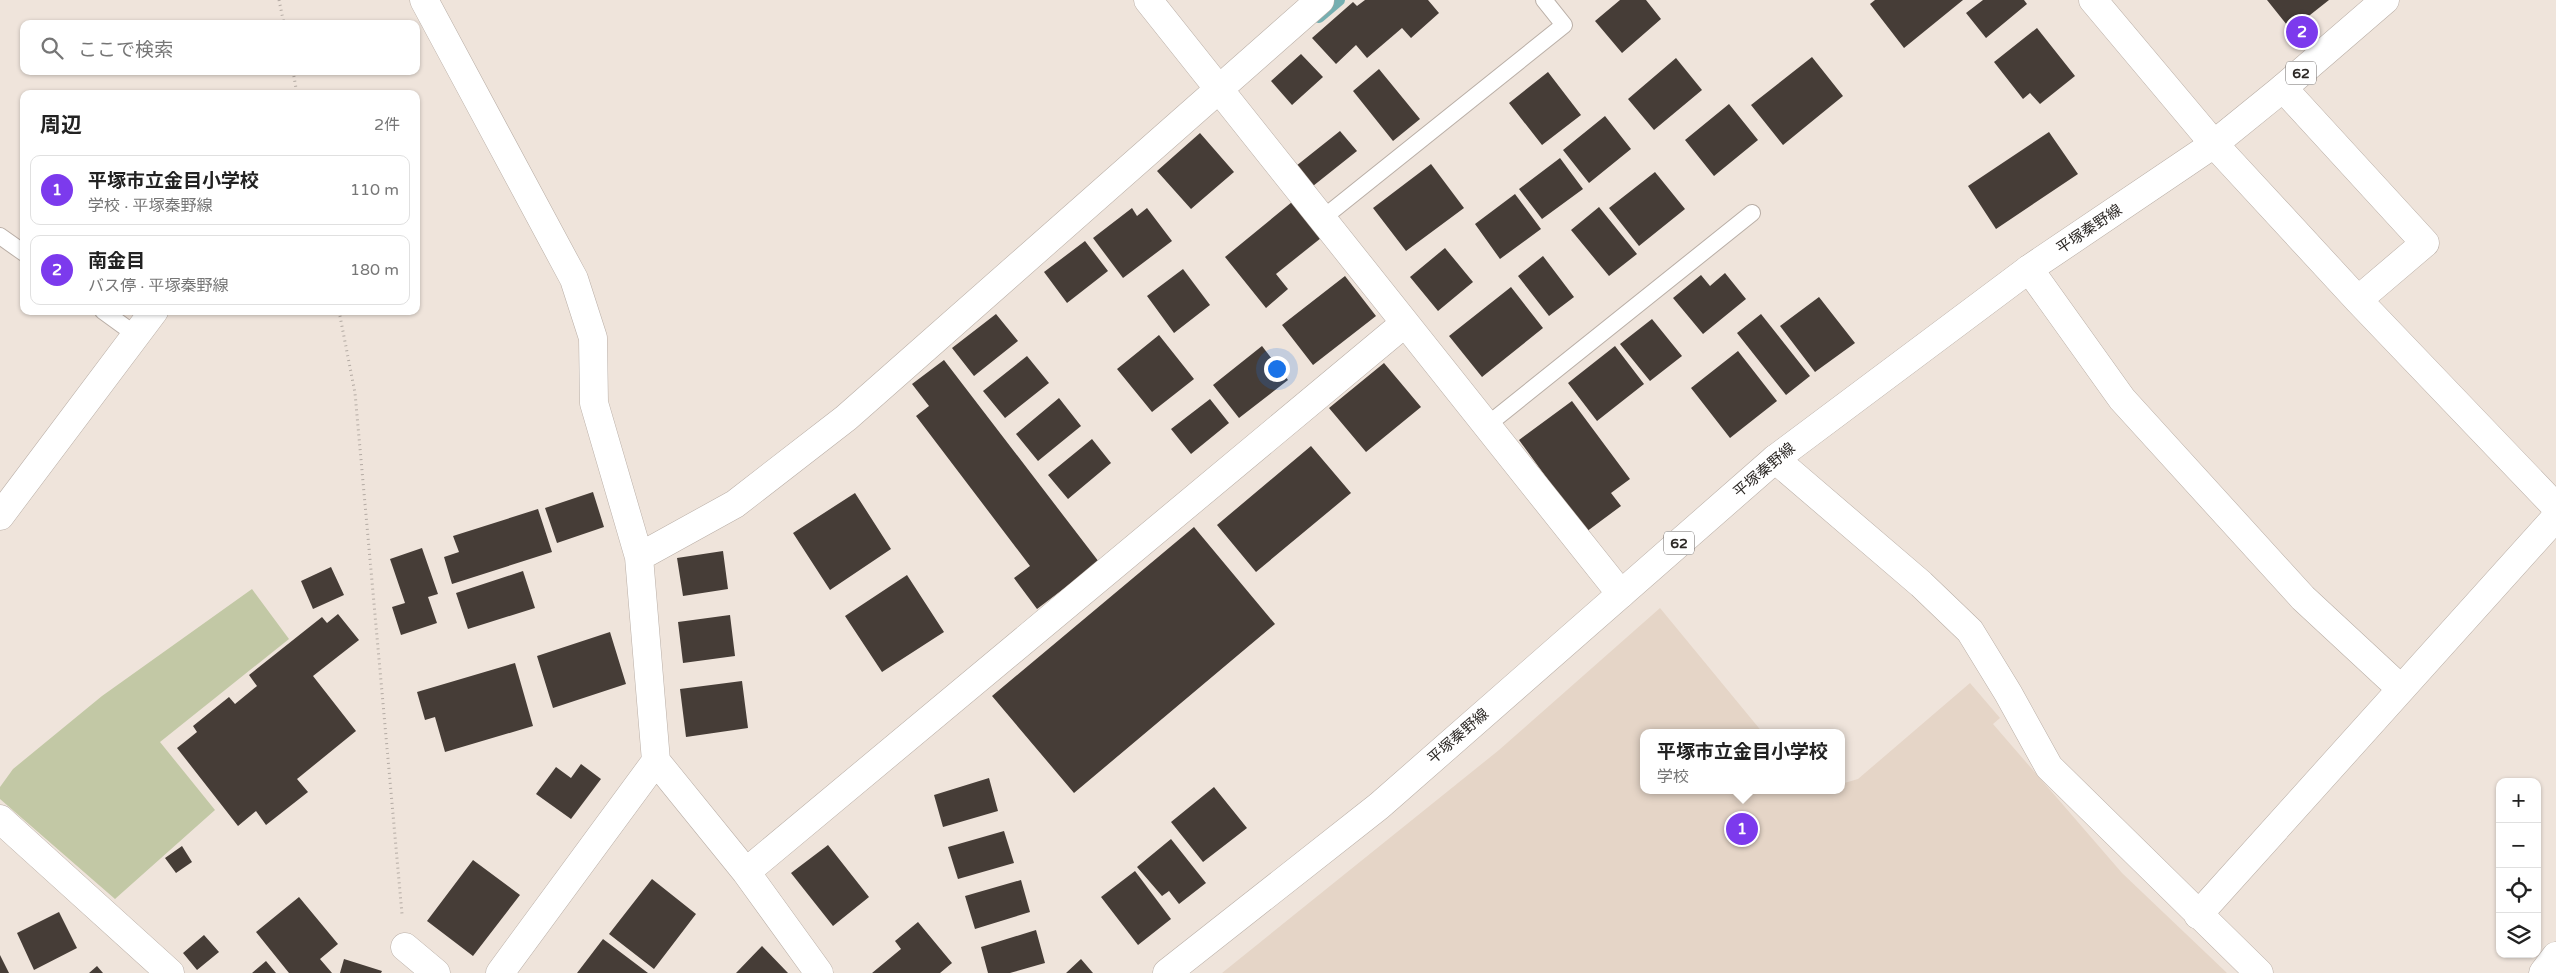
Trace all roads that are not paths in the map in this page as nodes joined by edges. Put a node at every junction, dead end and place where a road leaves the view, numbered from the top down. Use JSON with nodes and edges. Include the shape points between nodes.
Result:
{"nodes":[{"id":1,"x":424,"y":0,"type":"edge"},
{"id":2,"x":1148,"y":0,"type":"edge"},
{"id":3,"x":1320,"y":0,"type":"edge"},
{"id":4,"x":1544,"y":0,"type":"edge"},
{"id":5,"x":2093,"y":0,"type":"edge"},
{"id":6,"x":2385,"y":0,"type":"edge"},
{"id":7,"x":2283,"y":88,"type":"junction"},
{"id":8,"x":1220,"y":89,"type":"junction"},
{"id":9,"x":2214,"y":144,"type":"junction"},
{"id":10,"x":1752,"y":213,"type":"dead end"},
{"id":11,"x":1323,"y":218,"type":"junction"},
{"id":12,"x":0,"y":236,"type":"edge"},
{"id":13,"x":20,"y":250,"type":"edge"},
{"id":14,"x":2029,"y":270,"type":"junction"},
{"id":15,"x":2358,"y":300,"type":"junction"},
{"id":16,"x":108,"y":315,"type":"edge"},
{"id":17,"x":151,"y":315,"type":"edge"},
{"id":18,"x":1405,"y":323,"type":"junction"},
{"id":19,"x":136,"y":335,"type":"junction"},
{"id":20,"x":1486,"y":426,"type":"junction"},
{"id":21,"x":1775,"y":459,"type":"junction"},
{"id":22,"x":2556,"y":507,"type":"edge"},
{"id":23,"x":0,"y":516,"type":"edge"},
{"id":24,"x":2556,"y":518,"type":"edge"},
{"id":25,"x":639,"y":557,"type":"junction"},
{"id":26,"x":1621,"y":594,"type":"junction"},
{"id":27,"x":2400,"y":688,"type":"junction"},
{"id":28,"x":656,"y":761,"type":"junction"},
{"id":29,"x":0,"y":818,"type":"edge"},
{"id":30,"x":746,"y":872,"type":"junction"},
{"id":31,"x":2198,"y":915,"type":"junction"},
{"id":32,"x":405,"y":947,"type":"road end"},
{"id":33,"x":2556,"y":956,"type":"edge"},
{"id":34,"x":170,"y":973,"type":"edge"},
{"id":35,"x":436,"y":973,"type":"edge"},
{"id":36,"x":500,"y":973,"type":"edge"},
{"id":37,"x":819,"y":973,"type":"edge"},
{"id":38,"x":1167,"y":973,"type":"edge"},
{"id":39,"x":2259,"y":973,"type":"edge"},
{"id":40,"x":2543,"y":973,"type":"edge"}],
"edges":[{"from":1,"to":25,"type":"street","via":[[574,279],[593,338],[594,403]]},
{"from":2,"to":8,"type":"street"},
{"from":3,"to":8,"type":"street"},
{"from":4,"to":11,"type":"lane","via":[[1564,25]]},
{"from":5,"to":9,"type":"street"},
{"from":6,"to":7,"type":"street","name":"平塚秦野線","number":"62"},
{"from":7,"to":9,"type":"street","name":"平塚秦野線","number":"62"},
{"from":7,"to":15,"type":"street","via":[[2425,243]]},
{"from":8,"to":11,"type":"street"},
{"from":8,"to":25,"type":"street","via":[[846,418],[735,504]]},
{"from":9,"to":14,"type":"street","name":"平塚秦野線","number":"62"},
{"from":9,"to":15,"type":"street"},
{"from":10,"to":20,"type":"lane"},
{"from":11,"to":18,"type":"street"},
{"from":12,"to":13,"type":"lane"},
{"from":14,"to":21,"type":"street","name":"平塚秦野線","number":"62"},
{"from":14,"to":27,"type":"street","via":[[2122,399],[2303,598]]},
{"from":15,"to":22,"type":"street"},
{"from":16,"to":19,"type":"lane"},
{"from":17,"to":19,"type":"street"},
{"from":18,"to":20,"type":"street"},
{"from":18,"to":30,"type":"street"},
{"from":19,"to":23,"type":"street"},
{"from":20,"to":26,"type":"street"},
{"from":21,"to":26,"type":"street","name":"平塚秦野線","number":"62"},
{"from":21,"to":31,"type":"street","via":[[1921,584],[1970,631],[2048,767]]},
{"from":24,"to":27,"type":"street"},
{"from":25,"to":28,"type":"street"},
{"from":26,"to":38,"type":"street","name":"平塚秦野線","number":"62","via":[[1379,806]]},
{"from":27,"to":31,"type":"street"},
{"from":28,"to":30,"type":"street"},
{"from":28,"to":36,"type":"street"},
{"from":29,"to":34,"type":"street"},
{"from":30,"to":37,"type":"street"},
{"from":31,"to":39,"type":"street"},
{"from":32,"to":35,"type":"street"},
{"from":33,"to":40,"type":"street"}]}
